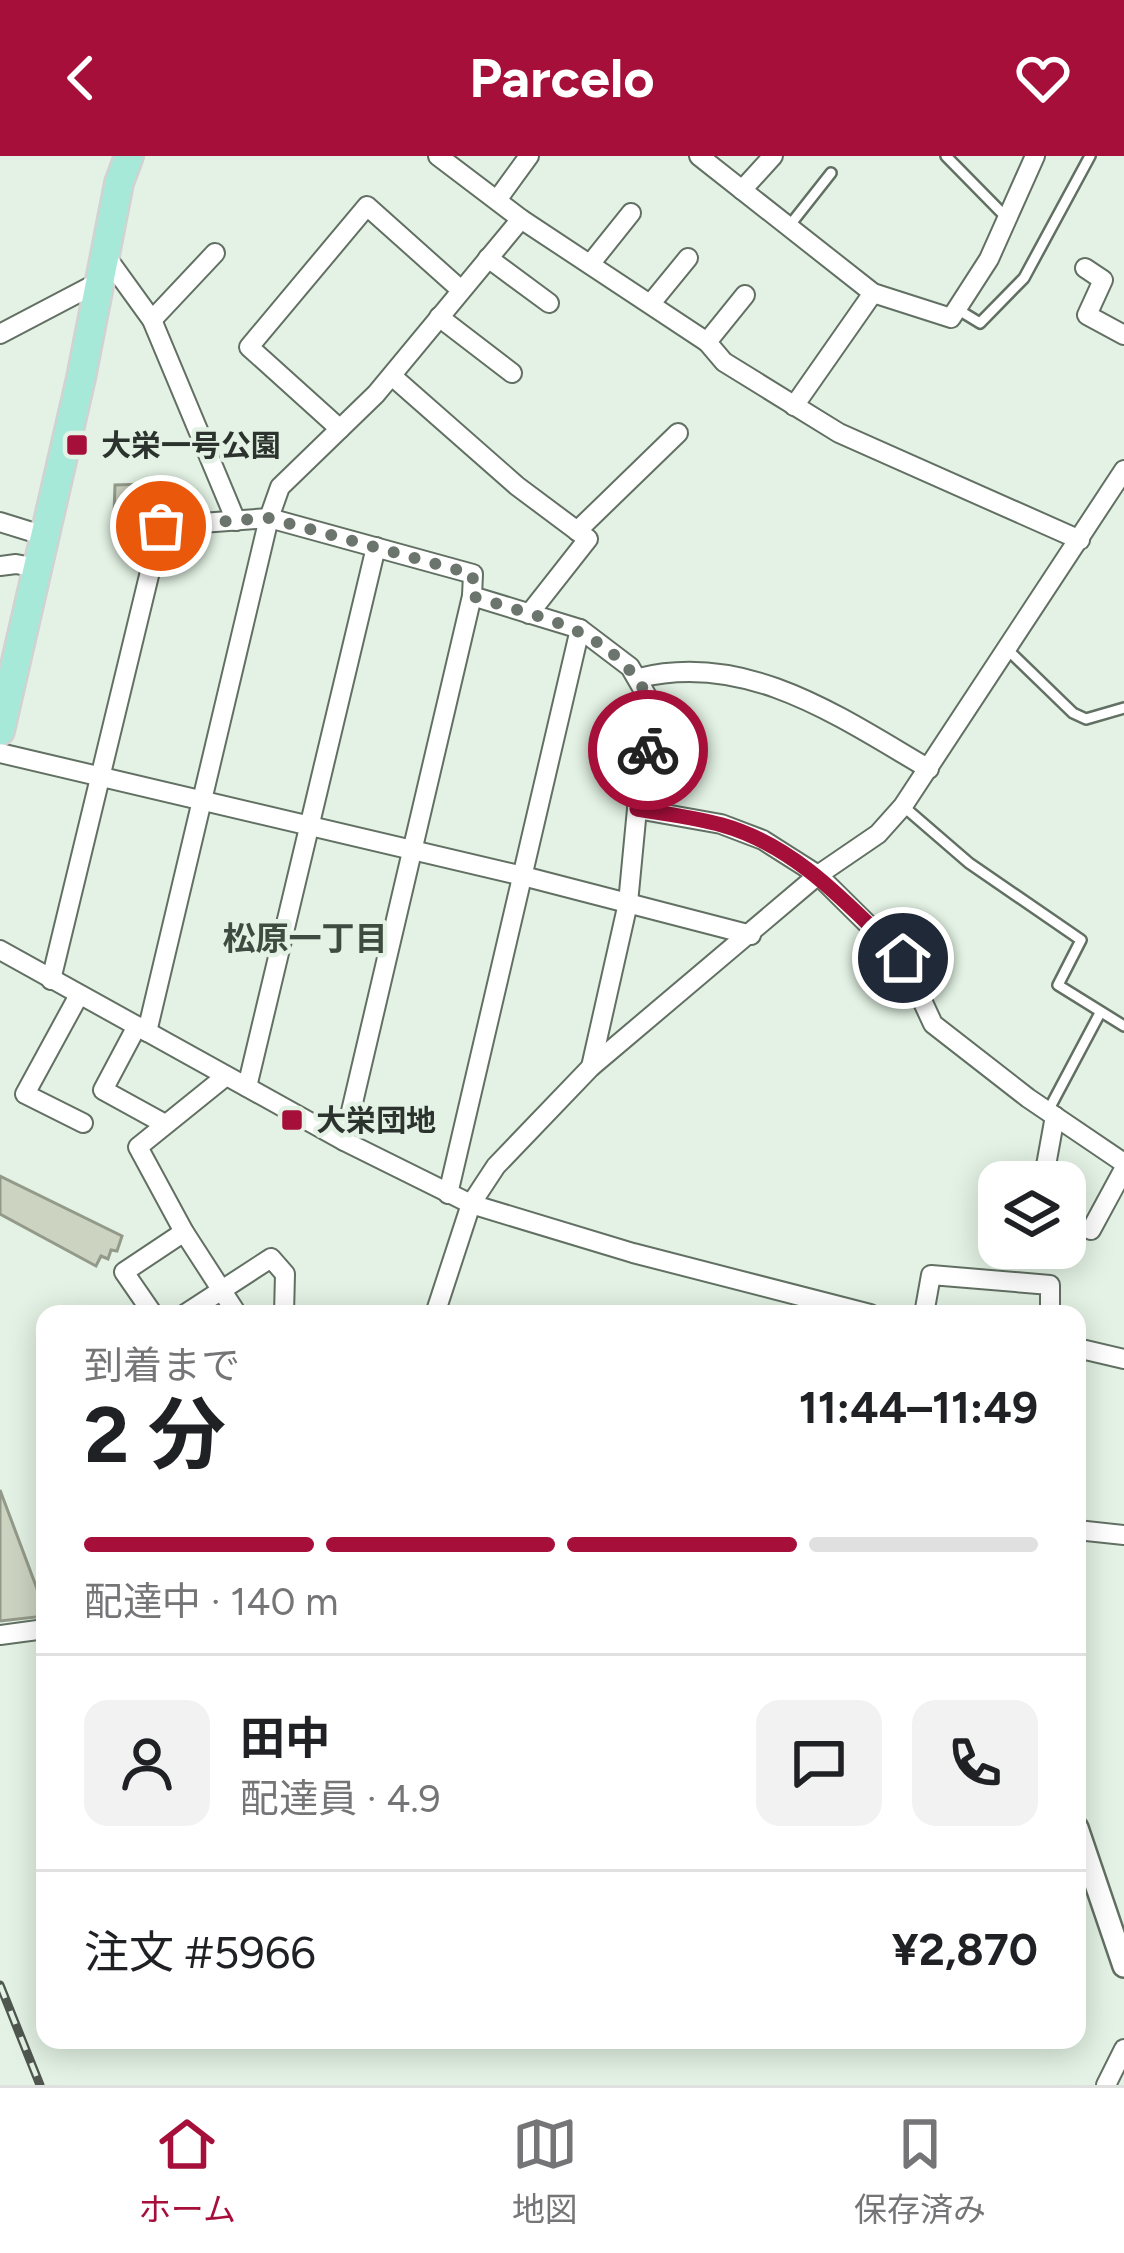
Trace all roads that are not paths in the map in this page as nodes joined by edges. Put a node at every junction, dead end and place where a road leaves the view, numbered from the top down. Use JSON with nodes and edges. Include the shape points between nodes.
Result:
{"nodes":[{"id":1,"x":129,"y":156,"type":"edge"},
{"id":2,"x":438,"y":156,"type":"edge"},
{"id":3,"x":529,"y":156,"type":"edge"},
{"id":4,"x":700,"y":156,"type":"edge"},
{"id":5,"x":773,"y":156,"type":"edge"},
{"id":6,"x":946,"y":156,"type":"edge"},
{"id":7,"x":1035,"y":156,"type":"edge"},
{"id":8,"x":1090,"y":156,"type":"edge"},
{"id":9,"x":830,"y":173,"type":"dead end"},
{"id":10,"x":742,"y":190,"type":"junction"},
{"id":11,"x":496,"y":200,"type":"junction"},
{"id":12,"x":631,"y":213,"type":"dead end"},
{"id":13,"x":1010,"y":216,"type":"junction"},
{"id":14,"x":521,"y":218,"type":"junction"},
{"id":15,"x":790,"y":225,"type":"junction"},
{"id":16,"x":215,"y":253,"type":"dead end"},
{"id":17,"x":688,"y":257,"type":"dead end"},
{"id":18,"x":488,"y":258,"type":"junction"},
{"id":19,"x":591,"y":263,"type":"junction"},
{"id":20,"x":102,"y":268,"type":"junction"},
{"id":21,"x":1085,"y":268,"type":"dead end"},
{"id":22,"x":461,"y":290,"type":"junction"},
{"id":23,"x":872,"y":293,"type":"junction"},
{"id":24,"x":745,"y":295,"type":"dead end"},
{"id":25,"x":652,"y":302,"type":"junction"},
{"id":26,"x":548,"y":303,"type":"dead end"},
{"id":27,"x":957,"y":309,"type":"junction"},
{"id":28,"x":439,"y":317,"type":"junction"},
{"id":29,"x":152,"y":320,"type":"junction"},
{"id":30,"x":0,"y":334,"type":"edge"},
{"id":31,"x":1124,"y":335,"type":"edge"},
{"id":32,"x":707,"y":342,"type":"junction"},
{"id":33,"x":512,"y":373,"type":"dead end"},
{"id":34,"x":392,"y":376,"type":"junction"},
{"id":35,"x":794,"y":406,"type":"junction"},
{"id":36,"x":340,"y":429,"type":"junction"},
{"id":37,"x":678,"y":433,"type":"dead end"},
{"id":38,"x":1124,"y":470,"type":"edge"},
{"id":39,"x":1106,"y":501,"type":"junction"},
{"id":40,"x":1124,"y":516,"type":"edge"},
{"id":41,"x":269,"y":518,"type":"junction"},
{"id":42,"x":236,"y":520,"type":"junction"},
{"id":43,"x":0,"y":522,"type":"edge"},
{"id":44,"x":577,"y":531,"type":"junction"},
{"id":45,"x":45,"y":536,"type":"junction"},
{"id":46,"x":1080,"y":540,"type":"junction"},
{"id":47,"x":376,"y":547,"type":"junction"},
{"id":48,"x":0,"y":566,"type":"edge"},
{"id":49,"x":38,"y":568,"type":"junction"},
{"id":50,"x":472,"y":596,"type":"junction"},
{"id":51,"x":530,"y":614,"type":"junction"},
{"id":52,"x":580,"y":629,"type":"junction"},
{"id":53,"x":10,"y":638,"type":"edge"},
{"id":54,"x":1008,"y":650,"type":"junction"},
{"id":55,"x":639,"y":678,"type":"junction"},
{"id":56,"x":1124,"y":708,"type":"edge"},
{"id":57,"x":0,"y":731,"type":"edge"},
{"id":58,"x":0,"y":753,"type":"edge"},
{"id":59,"x":928,"y":770,"type":"junction"},
{"id":60,"x":100,"y":777,"type":"junction"},
{"id":61,"x":203,"y":801,"type":"junction"},
{"id":62,"x":903,"y":806,"type":"junction"},
{"id":63,"x":637,"y":809,"type":"junction"},
{"id":64,"x":310,"y":826,"type":"junction"},
{"id":65,"x":413,"y":850,"type":"junction"},
{"id":66,"x":818,"y":875,"type":"junction"},
{"id":67,"x":523,"y":876,"type":"junction"},
{"id":68,"x":628,"y":904,"type":"junction"},
{"id":69,"x":751,"y":935,"type":"junction"},
{"id":70,"x":0,"y":950,"type":"edge"},
{"id":71,"x":51,"y":980,"type":"junction"},
{"id":72,"x":79,"y":995,"type":"junction"},
{"id":73,"x":1100,"y":1013,"type":"junction"},
{"id":74,"x":1124,"y":1026,"type":"edge"},
{"id":75,"x":142,"y":1029,"type":"junction"},
{"id":76,"x":590,"y":1066,"type":"junction"},
{"id":77,"x":226,"y":1076,"type":"junction"},
{"id":78,"x":247,"y":1087,"type":"junction"},
{"id":79,"x":1051,"y":1114,"type":"junction"},
{"id":80,"x":83,"y":1123,"type":"dead end"},
{"id":81,"x":163,"y":1124,"type":"junction"},
{"id":82,"x":344,"y":1141,"type":"junction"},
{"id":83,"x":1045,"y":1161,"type":"edge"},
{"id":84,"x":1124,"y":1166,"type":"edge"},
{"id":85,"x":448,"y":1194,"type":"junction"},
{"id":86,"x":471,"y":1204,"type":"junction"},
{"id":87,"x":1091,"y":1230,"type":"dead end"},
{"id":88,"x":184,"y":1232,"type":"junction"},
{"id":89,"x":220,"y":1290,"type":"junction"},
{"id":90,"x":147,"y":1305,"type":"edge"},
{"id":91,"x":198,"y":1305,"type":"edge"},
{"id":92,"x":231,"y":1305,"type":"edge"},
{"id":93,"x":284,"y":1305,"type":"edge"},
{"id":94,"x":438,"y":1305,"type":"edge"},
{"id":95,"x":836,"y":1305,"type":"edge"},
{"id":96,"x":926,"y":1305,"type":"edge"},
{"id":97,"x":1050,"y":1305,"type":"edge"},
{"id":98,"x":1086,"y":1350,"type":"edge"},
{"id":99,"x":1124,"y":1359,"type":"edge"},
{"id":100,"x":1086,"y":1530,"type":"edge"},
{"id":101,"x":1124,"y":1535,"type":"edge"},
{"id":102,"x":36,"y":1630,"type":"edge"},
{"id":103,"x":0,"y":1635,"type":"edge"},
{"id":104,"x":1086,"y":1851,"type":"edge"},
{"id":105,"x":1118,"y":1935,"type":"edge"},
{"id":106,"x":1124,"y":1966,"type":"edge"},
{"id":107,"x":1124,"y":2049,"type":"edge"},
{"id":108,"x":1106,"y":2085,"type":"edge"}],
"edges":[{"from":1,"to":20,"type":"main road"},
{"from":2,"to":11,"type":"street"},
{"from":3,"to":11,"type":"street"},
{"from":4,"to":10,"type":"street"},
{"from":5,"to":10,"type":"street"},
{"from":6,"to":13,"type":"lane"},
{"from":7,"to":13,"type":"street"},
{"from":8,"to":27,"type":"lane","via":[[1024,278],[980,323]]},
{"from":9,"to":15,"type":"lane"},
{"from":10,"to":15,"type":"street"},
{"from":11,"to":14,"type":"street"},
{"from":12,"to":19,"type":"street"},
{"from":13,"to":27,"type":"street"},
{"from":14,"to":18,"type":"street"},
{"from":14,"to":19,"type":"street"},
{"from":15,"to":23,"type":"street"},
{"from":16,"to":29,"type":"street"},
{"from":17,"to":25,"type":"street"},
{"from":18,"to":22,"type":"street"},
{"from":18,"to":26,"type":"street"},
{"from":19,"to":25,"type":"street"},
{"from":20,"to":29,"type":"street"},
{"from":20,"to":30,"type":"street"},
{"from":20,"to":45,"type":"main road"},
{"from":21,"to":31,"type":"street","via":[[1103,280],[1087,315]]},
{"from":22,"to":28,"type":"street"},
{"from":22,"to":36,"type":"street","via":[[368,206],[249,346]]},
{"from":23,"to":27,"type":"street","via":[[952,318]]},
{"from":23,"to":35,"type":"street"},
{"from":24,"to":32,"type":"street"},
{"from":25,"to":32,"type":"street"},
{"from":28,"to":33,"type":"street"},
{"from":28,"to":34,"type":"street"},
{"from":29,"to":42,"type":"street"},
{"from":32,"to":35,"type":"street","via":[[724,362]]},
{"from":34,"to":36,"type":"street"},
{"from":34,"to":44,"type":"street"},
{"from":35,"to":46,"type":"street","via":[[839,434]]},
{"from":36,"to":41,"type":"street","via":[[280,487]]},
{"from":37,"to":44,"type":"street"},
{"from":38,"to":39,"type":"street"},
{"from":39,"to":40,"type":"street"},
{"from":39,"to":46,"type":"street"},
{"from":41,"to":42,"type":"street"},
{"from":41,"to":47,"type":"street"},
{"from":41,"to":61,"type":"street"},
{"from":42,"to":60,"type":"street","via":[[161,526]]},
{"from":43,"to":45,"type":"street"},
{"from":44,"to":51,"type":"street","via":[[588,539]]},
{"from":45,"to":49,"type":"main road"},
{"from":46,"to":54,"type":"street"},
{"from":47,"to":50,"type":"street","via":[[473,574]]},
{"from":47,"to":64,"type":"street"},
{"from":48,"to":49,"type":"street"},
{"from":49,"to":53,"type":"main road"},
{"from":50,"to":51,"type":"street"},
{"from":50,"to":65,"type":"street"},
{"from":51,"to":52,"type":"street"},
{"from":52,"to":55,"type":"street"},
{"from":52,"to":67,"type":"street"},
{"from":53,"to":57,"type":"main road"},
{"from":54,"to":56,"type":"lane","via":[[1073,713],[1086,719]]},
{"from":54,"to":59,"type":"street"},
{"from":55,"to":59,"type":"street","via":[[672,670],[764,681]]},
{"from":55,"to":63,"type":"street","via":[[655,710]]},
{"from":58,"to":60,"type":"street"},
{"from":59,"to":62,"type":"street"},
{"from":60,"to":61,"type":"street"},
{"from":60,"to":71,"type":"street"},
{"from":61,"to":64,"type":"street"},
{"from":61,"to":75,"type":"street"},
{"from":62,"to":66,"type":"street"},
{"from":62,"to":73,"type":"lane","via":[[1081,940],[1058,986]]},
{"from":63,"to":66,"type":"street","via":[[721,824]]},
{"from":63,"to":68,"type":"street"},
{"from":64,"to":65,"type":"street"},
{"from":64,"to":78,"type":"street"},
{"from":65,"to":67,"type":"street"},
{"from":65,"to":82,"type":"street"},
{"from":66,"to":69,"type":"street"},
{"from":66,"to":79,"type":"street","via":[[903,958],[933,1024]]},
{"from":67,"to":68,"type":"street"},
{"from":67,"to":85,"type":"street"},
{"from":68,"to":69,"type":"street"},
{"from":68,"to":76,"type":"street"},
{"from":69,"to":76,"type":"street"},
{"from":70,"to":71,"type":"street"},
{"from":71,"to":72,"type":"street"},
{"from":72,"to":75,"type":"street"},
{"from":72,"to":80,"type":"street","via":[[26,1094]]},
{"from":73,"to":74,"type":"lane"},
{"from":73,"to":79,"type":"lane"},
{"from":75,"to":77,"type":"street"},
{"from":75,"to":81,"type":"street","via":[[103,1090]]},
{"from":76,"to":86,"type":"street"},
{"from":77,"to":78,"type":"street"},
{"from":77,"to":81,"type":"street"},
{"from":78,"to":82,"type":"street"},
{"from":79,"to":83,"type":"street"},
{"from":79,"to":84,"type":"street"},
{"from":81,"to":88,"type":"street","via":[[138,1147]]},
{"from":82,"to":85,"type":"street"},
{"from":84,"to":87,"type":"street"},
{"from":85,"to":86,"type":"street"},
{"from":86,"to":94,"type":"street"},
{"from":86,"to":95,"type":"street"},
{"from":88,"to":89,"type":"street"},
{"from":88,"to":90,"type":"street","via":[[124,1272]]},
{"from":89,"to":91,"type":"street"},
{"from":89,"to":92,"type":"street"},
{"from":89,"to":93,"type":"street","via":[[272,1258],[286,1274]]},
{"from":96,"to":97,"type":"street","via":[[931,1275],[1050,1285]]},
{"from":98,"to":99,"type":"street"},
{"from":100,"to":101,"type":"street"},
{"from":102,"to":103,"type":"street"},
{"from":104,"to":105,"type":"street"},
{"from":105,"to":106,"type":"street"},
{"from":107,"to":108,"type":"street"}]}
